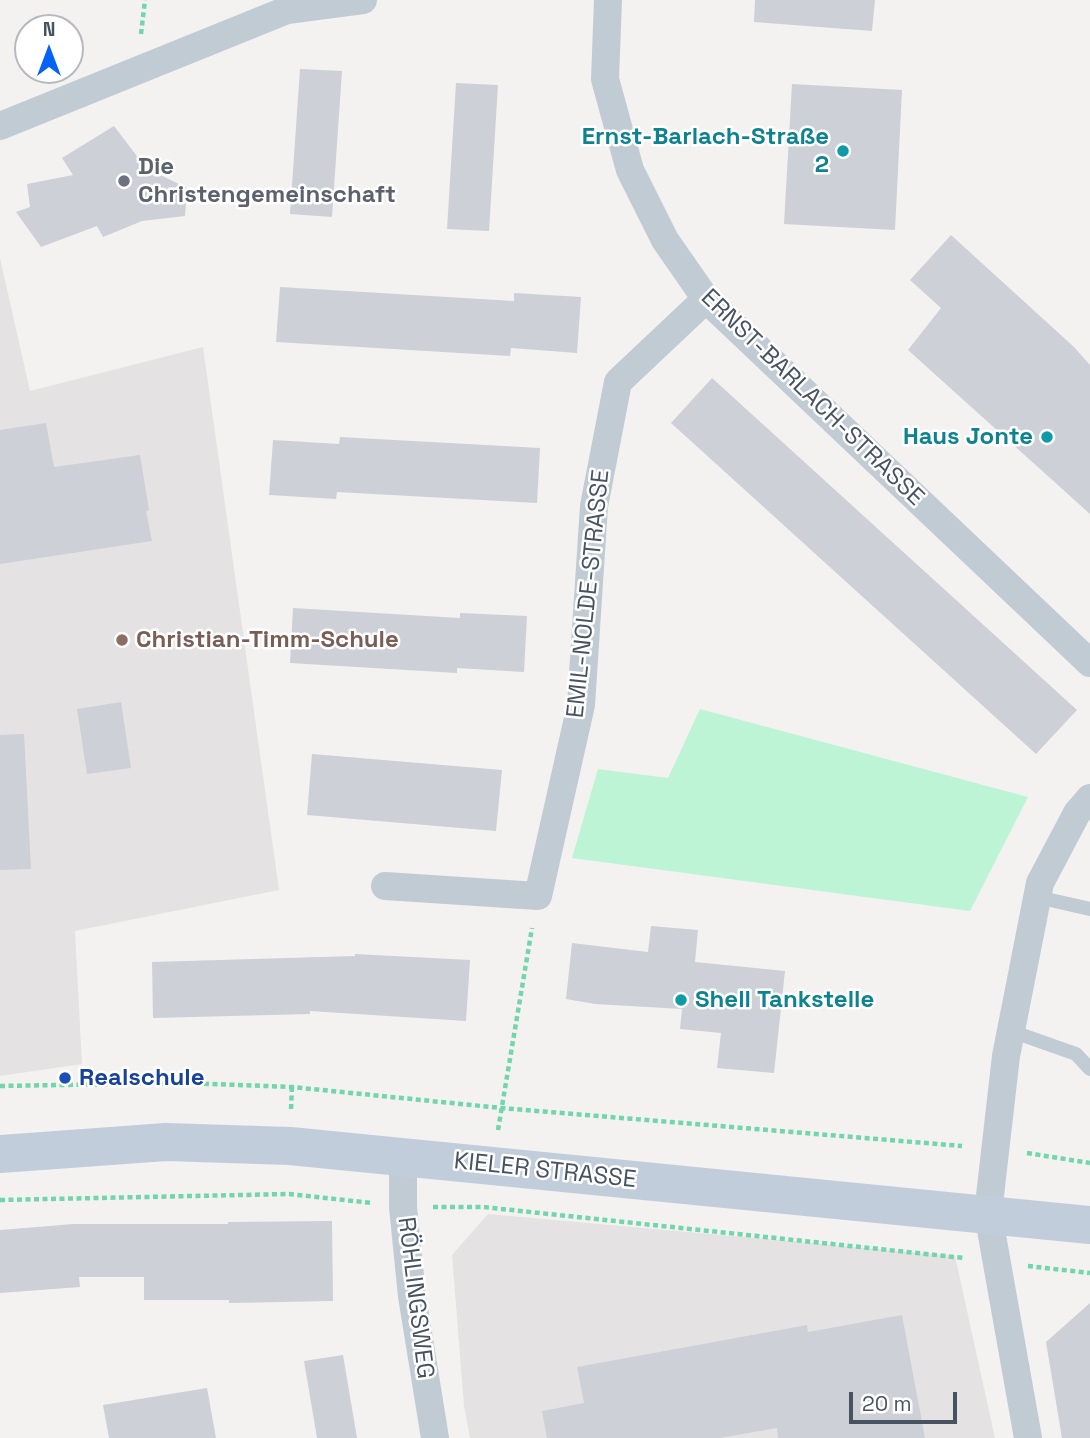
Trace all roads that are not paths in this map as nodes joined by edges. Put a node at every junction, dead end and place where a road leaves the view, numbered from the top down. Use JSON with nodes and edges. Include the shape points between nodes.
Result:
{"nodes":[{"id":1,"x":363,"y":0,"type":"edge"},
{"id":2,"x":608,"y":0,"type":"edge"},
{"id":3,"x":0,"y":126,"type":"edge"},
{"id":4,"x":706,"y":299,"type":"junction"},
{"id":5,"x":1090,"y":663,"type":"edge"},
{"id":6,"x":1090,"y":798,"type":"edge"},
{"id":7,"x":384,"y":886,"type":"dead end"},
{"id":8,"x":1037,"y":897,"type":"junction"},
{"id":9,"x":1090,"y":909,"type":"edge"},
{"id":10,"x":1011,"y":1031,"type":"junction"},
{"id":11,"x":1090,"y":1069,"type":"edge"},
{"id":12,"x":0,"y":1154,"type":"edge"},
{"id":13,"x":403,"y":1157,"type":"junction"},
{"id":14,"x":988,"y":1213,"type":"junction"},
{"id":15,"x":1090,"y":1225,"type":"edge"},
{"id":16,"x":435,"y":1438,"type":"edge"},
{"id":17,"x":1028,"y":1438,"type":"edge"}],
"edges":[{"from":1,"to":3,"type":"street","via":[[287,10]]},
{"from":2,"to":4,"type":"street","name":"ERNST-BARLACH-STRASSE","via":[[604,79],[630,170],[665,240]]},
{"from":4,"to":5,"type":"street","name":"ERNST-BARLACH-STRASSE"},
{"from":4,"to":7,"type":"street","name":"EMIL-NOLDE-STRASSE","via":[[618,382],[594,506],[581,705],[538,896]]},
{"from":6,"to":8,"type":"street","via":[[1077,813]]},
{"from":8,"to":9,"type":"lane"},
{"from":8,"to":10,"type":"street"},
{"from":10,"to":11,"type":"lane","via":[[1076,1054]]},
{"from":10,"to":14,"type":"street"},
{"from":12,"to":13,"type":"main road","name":"KIELER STRASSE","via":[[166,1142],[290,1146]]},
{"from":13,"to":14,"type":"main road","name":"KIELER STRASSE"},
{"from":13,"to":16,"type":"street","name":"RÖHLINGSWEG","via":[[412,1296]]},
{"from":14,"to":15,"type":"main road","name":"KIELER STRASSE"},
{"from":14,"to":17,"type":"street"}]}
